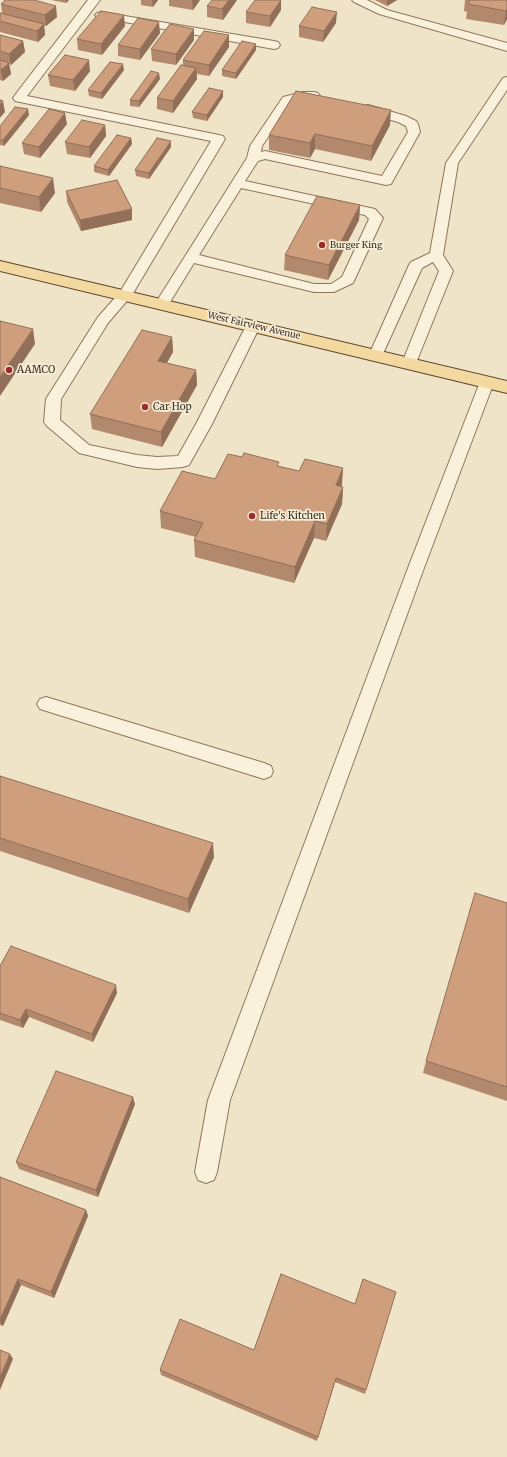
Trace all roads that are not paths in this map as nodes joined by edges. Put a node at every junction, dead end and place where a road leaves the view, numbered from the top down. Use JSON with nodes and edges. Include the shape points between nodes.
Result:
{"nodes":[{"id":1,"x":94,"y":0,"type":"edge"},
{"id":2,"x":358,"y":0,"type":"edge"},
{"id":3,"x":85,"y":12,"type":"junction"},
{"id":4,"x":274,"y":45,"type":"dead end"},
{"id":5,"x":507,"y":47,"type":"edge"},
{"id":6,"x":507,"y":81,"type":"edge"},
{"id":7,"x":327,"y":98,"type":"edge"},
{"id":8,"x":357,"y":106,"type":"edge"},
{"id":9,"x":253,"y":158,"type":"junction"},
{"id":10,"x":238,"y":183,"type":"junction"},
{"id":11,"x":436,"y":255,"type":"junction"},
{"id":12,"x":192,"y":258,"type":"junction"},
{"id":13,"x":0,"y":266,"type":"edge"},
{"id":14,"x":125,"y":296,"type":"junction"},
{"id":15,"x":162,"y":304,"type":"junction"},
{"id":16,"x":253,"y":326,"type":"junction"},
{"id":17,"x":376,"y":355,"type":"junction"},
{"id":18,"x":409,"y":363,"type":"junction"},
{"id":19,"x":487,"y":382,"type":"junction"},
{"id":20,"x":507,"y":387,"type":"edge"},
{"id":21,"x":46,"y":704,"type":"dead end"},
{"id":22,"x":264,"y":771,"type":"dead end"},
{"id":23,"x":206,"y":1172,"type":"dead end"}],
"edges":[{"from":1,"to":3,"type":"lane"},
{"from":2,"to":5,"type":"lane","via":[[383,12]]},
{"from":3,"to":4,"type":"lane"},
{"from":3,"to":14,"type":"lane","via":[[19,98],[219,139]]},
{"from":6,"to":11,"type":"lane","via":[[452,163]]},
{"from":7,"to":9,"type":"lane","via":[[303,96],[287,100],[256,146]]},
{"from":8,"to":9,"type":"lane","via":[[412,124],[414,132],[386,181],[266,155]]},
{"from":9,"to":10,"type":"lane"},
{"from":10,"to":12,"type":"lane"},
{"from":10,"to":12,"type":"lane","via":[[370,212],[376,218],[348,280],[334,288],[314,288]]},
{"from":11,"to":17,"type":"lane","via":[[416,265]]},
{"from":11,"to":18,"type":"lane","via":[[446,270]]},
{"from":12,"to":15,"type":"lane"},
{"from":13,"to":14,"type":"main road","name":"West Fairview Avenue"},
{"from":14,"to":15,"type":"main road","name":"West Fairview Avenue"},
{"from":14,"to":16,"type":"lane","via":[[103,320],[54,399],[52,422],[84,449],[106,455],[157,463],[183,461]]},
{"from":15,"to":16,"type":"main road","name":"West Fairview Avenue"},
{"from":16,"to":17,"type":"main road","name":"West Fairview Avenue"},
{"from":17,"to":18,"type":"main road","name":"West Fairview Avenue"},
{"from":18,"to":19,"type":"main road","name":"West Fairview Avenue"},
{"from":19,"to":20,"type":"main road","name":"West Fairview Avenue"},
{"from":19,"to":23,"type":"lane","via":[[219,1100]]},
{"from":21,"to":22,"type":"lane"}]}
